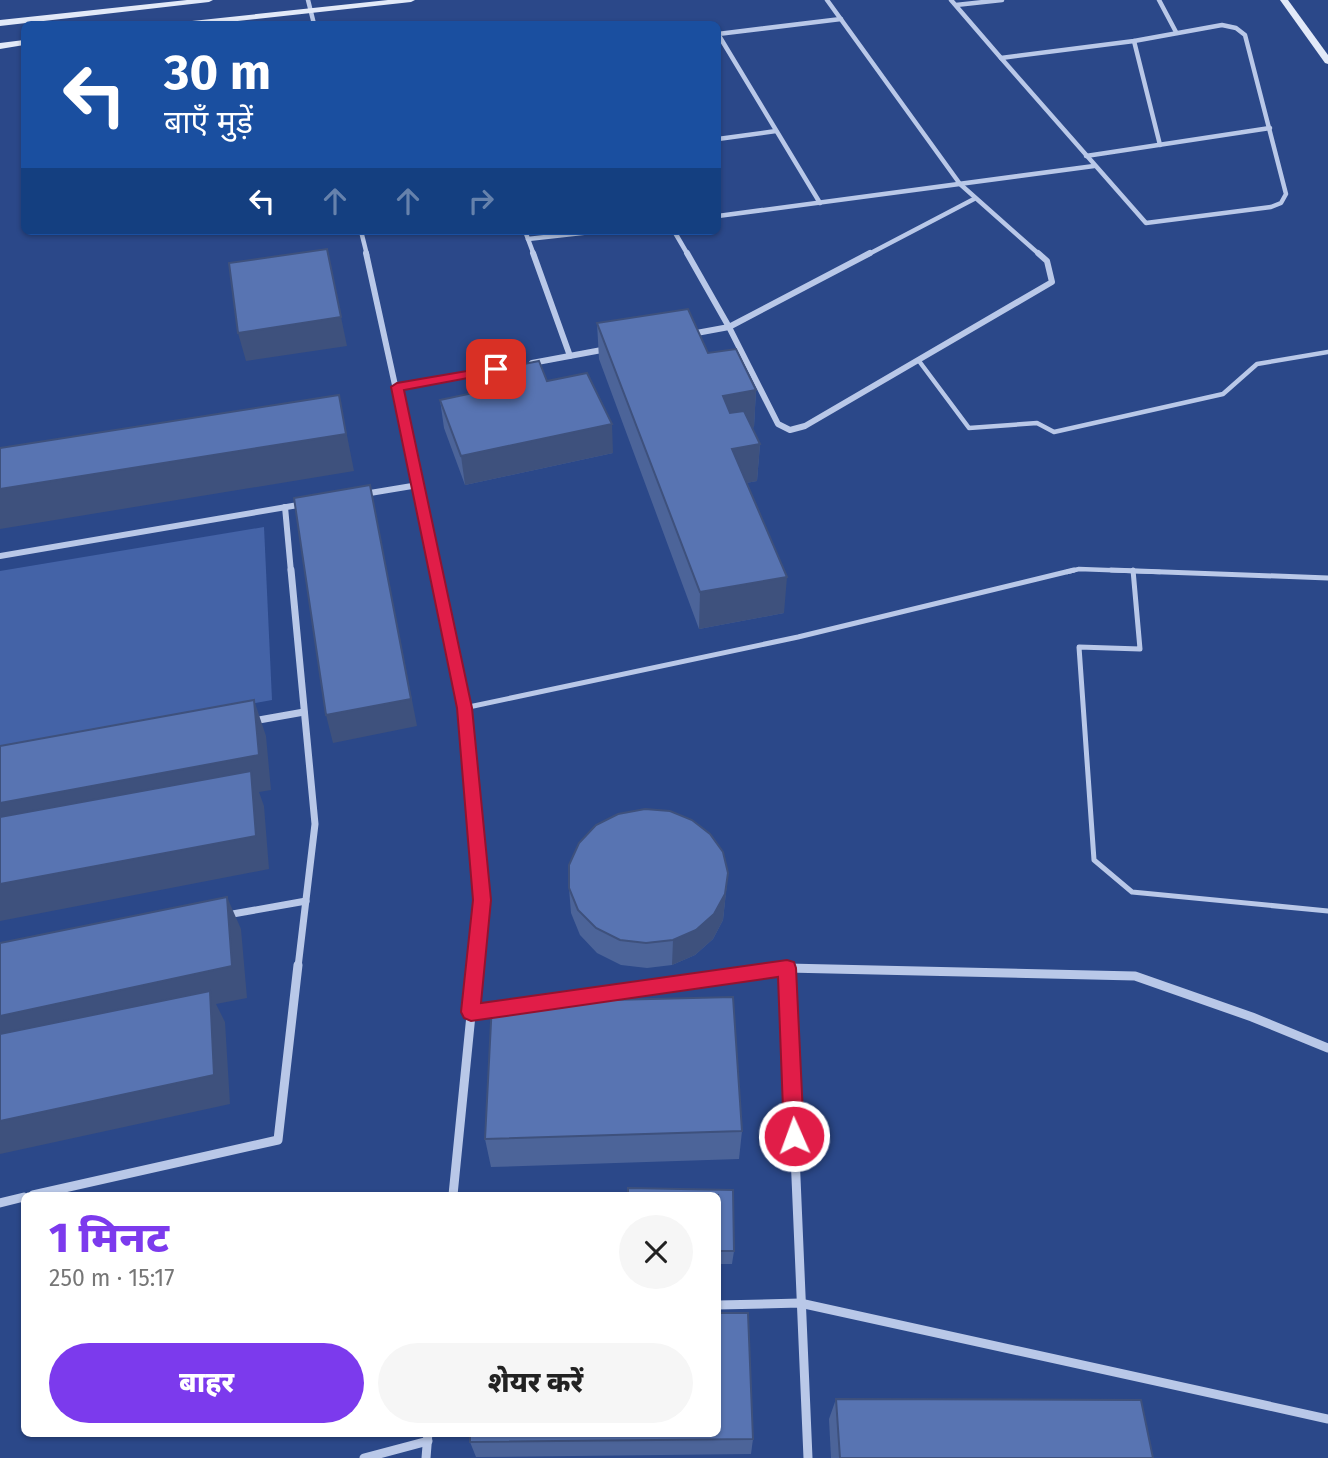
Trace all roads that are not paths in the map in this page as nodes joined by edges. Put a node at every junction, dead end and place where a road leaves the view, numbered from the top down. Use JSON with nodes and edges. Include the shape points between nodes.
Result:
{"nodes":[{"id":1,"x":209,"y":0,"type":"edge"},
{"id":2,"x":308,"y":0,"type":"edge"},
{"id":3,"x":411,"y":0,"type":"edge"},
{"id":4,"x":827,"y":0,"type":"edge"},
{"id":5,"x":1002,"y":0,"type":"edge"},
{"id":6,"x":1159,"y":0,"type":"edge"},
{"id":7,"x":1284,"y":0,"type":"edge"},
{"id":8,"x":953,"y":3,"type":"edge"},
{"id":9,"x":311,"y":11,"type":"junction"},
{"id":10,"x":841,"y":19,"type":"junction"},
{"id":11,"x":219,"y":21,"type":"edge"},
{"id":12,"x":313,"y":21,"type":"edge"},
{"id":13,"x":0,"y":23,"type":"edge"},
{"id":14,"x":1176,"y":32,"type":"junction"},
{"id":15,"x":721,"y":34,"type":"edge"},
{"id":16,"x":721,"y":39,"type":"edge"},
{"id":17,"x":1134,"y":40,"type":"junction"},
{"id":18,"x":21,"y":43,"type":"edge"},
{"id":19,"x":0,"y":46,"type":"edge"},
{"id":20,"x":1001,"y":58,"type":"junction"},
{"id":21,"x":1328,"y":61,"type":"edge"},
{"id":22,"x":1270,"y":128,"type":"junction"},
{"id":23,"x":776,"y":131,"type":"junction"},
{"id":24,"x":721,"y":139,"type":"edge"},
{"id":25,"x":1160,"y":145,"type":"junction"},
{"id":26,"x":1086,"y":156,"type":"junction"},
{"id":27,"x":1094,"y":166,"type":"junction"},
{"id":28,"x":960,"y":184,"type":"junction"},
{"id":29,"x":974,"y":199,"type":"junction"},
{"id":30,"x":820,"y":203,"type":"junction"},
{"id":31,"x":721,"y":216,"type":"edge"},
{"id":32,"x":362,"y":235,"type":"edge"},
{"id":33,"x":526,"y":235,"type":"edge"},
{"id":34,"x":564,"y":235,"type":"edge"},
{"id":35,"x":676,"y":235,"type":"edge"},
{"id":36,"x":528,"y":239,"type":"junction"},
{"id":37,"x":729,"y":327,"type":"junction"},
{"id":38,"x":689,"y":334,"type":"edge"},
{"id":39,"x":610,"y":349,"type":"edge"},
{"id":40,"x":1328,"y":352,"type":"edge"},
{"id":41,"x":570,"y":356,"type":"junction"},
{"id":42,"x":919,"y":361,"type":"junction"},
{"id":43,"x":397,"y":387,"type":"junction"},
{"id":44,"x":418,"y":485,"type":"junction"},
{"id":45,"x":352,"y":496,"type":"edge"},
{"id":46,"x":312,"y":503,"type":"edge"},
{"id":47,"x":285,"y":508,"type":"junction"},
{"id":48,"x":0,"y":556,"type":"edge"},
{"id":49,"x":1133,"y":570,"type":"junction"},
{"id":50,"x":1328,"y":578,"type":"edge"},
{"id":51,"x":464,"y":708,"type":"junction"},
{"id":52,"x":304,"y":712,"type":"junction"},
{"id":53,"x":238,"y":724,"type":"edge"},
{"id":54,"x":306,"y":901,"type":"junction"},
{"id":55,"x":1328,"y":911,"type":"edge"},
{"id":56,"x":213,"y":918,"type":"edge"},
{"id":57,"x":787,"y":968,"type":"junction"},
{"id":58,"x":526,"y":1005,"type":"edge"},
{"id":59,"x":512,"y":1007,"type":"edge"},
{"id":60,"x":471,"y":1012,"type":"junction"},
{"id":61,"x":1328,"y":1048,"type":"edge"},
{"id":62,"x":46,"y":1192,"type":"edge"},
{"id":63,"x":453,"y":1192,"type":"edge"},
{"id":64,"x":21,"y":1198,"type":"edge"},
{"id":65,"x":0,"y":1203,"type":"edge"},
{"id":66,"x":800,"y":1303,"type":"junction"},
{"id":67,"x":721,"y":1306,"type":"edge"},
{"id":68,"x":1328,"y":1419,"type":"edge"},
{"id":69,"x":428,"y":1437,"type":"edge"},
{"id":70,"x":364,"y":1458,"type":"edge"},
{"id":71,"x":426,"y":1458,"type":"edge"},
{"id":72,"x":808,"y":1458,"type":"edge"}],
"edges":[{"from":1,"to":13,"type":"street"},
{"from":2,"to":9,"type":"street"},
{"from":3,"to":9,"type":"street"},
{"from":4,"to":10,"type":"street"},
{"from":5,"to":8,"type":"street"},
{"from":6,"to":14,"type":"street"},
{"from":7,"to":21,"type":"street"},
{"from":8,"to":20,"type":"street"},
{"from":9,"to":11,"type":"street"},
{"from":9,"to":12,"type":"street"},
{"from":10,"to":15,"type":"street"},
{"from":10,"to":28,"type":"street"},
{"from":14,"to":17,"type":"street"},
{"from":14,"to":22,"type":"street","via":[[1222,25],[1245,35]]},
{"from":16,"to":23,"type":"street"},
{"from":17,"to":20,"type":"street"},
{"from":17,"to":25,"type":"street"},
{"from":18,"to":19,"type":"street"},
{"from":20,"to":26,"type":"street"},
{"from":22,"to":25,"type":"street"},
{"from":22,"to":27,"type":"street","via":[[1286,194],[1281,203],[1271,206],[1146,223]]},
{"from":23,"to":24,"type":"street"},
{"from":23,"to":30,"type":"street"},
{"from":25,"to":26,"type":"street"},
{"from":26,"to":27,"type":"street"},
{"from":27,"to":28,"type":"street"},
{"from":28,"to":29,"type":"street"},
{"from":28,"to":30,"type":"street"},
{"from":29,"to":37,"type":"street"},
{"from":29,"to":42,"type":"street","via":[[1047,261],[1052,282]]},
{"from":30,"to":31,"type":"street"},
{"from":32,"to":43,"type":"street"},
{"from":33,"to":36,"type":"street"},
{"from":34,"to":36,"type":"street"},
{"from":35,"to":37,"type":"street"},
{"from":36,"to":41,"type":"street"},
{"from":37,"to":38,"type":"street"},
{"from":37,"to":42,"type":"street","via":[[778,424],[790,430],[805,426]]},
{"from":39,"to":41,"type":"street"},
{"from":40,"to":42,"type":"lane","via":[[1257,364],[1223,394],[1054,432],[1037,423],[969,428]]},
{"from":41,"to":43,"type":"street"},
{"from":43,"to":44,"type":"street"},
{"from":44,"to":45,"type":"street"},
{"from":44,"to":51,"type":"street"},
{"from":46,"to":47,"type":"street"},
{"from":47,"to":48,"type":"street"},
{"from":47,"to":52,"type":"street"},
{"from":49,"to":50,"type":"lane"},
{"from":49,"to":51,"type":"lane","via":[[1079,569],[797,637]]},
{"from":49,"to":55,"type":"lane","via":[[1140,649],[1079,647],[1094,860],[1132,892]]},
{"from":51,"to":60,"type":"street","via":[[482,900]]},
{"from":52,"to":53,"type":"street"},
{"from":52,"to":54,"type":"street","via":[[315,824]]},
{"from":54,"to":56,"type":"street"},
{"from":54,"to":62,"type":"street","via":[[278,1140]]},
{"from":57,"to":58,"type":"street"},
{"from":57,"to":61,"type":"street","via":[[1135,976]]},
{"from":57,"to":66,"type":"street"},
{"from":59,"to":60,"type":"street"},
{"from":60,"to":63,"type":"street"},
{"from":64,"to":65,"type":"street"},
{"from":66,"to":67,"type":"street"},
{"from":66,"to":68,"type":"street"},
{"from":66,"to":72,"type":"street"},
{"from":69,"to":70,"type":"street"},
{"from":69,"to":71,"type":"street"}]}
